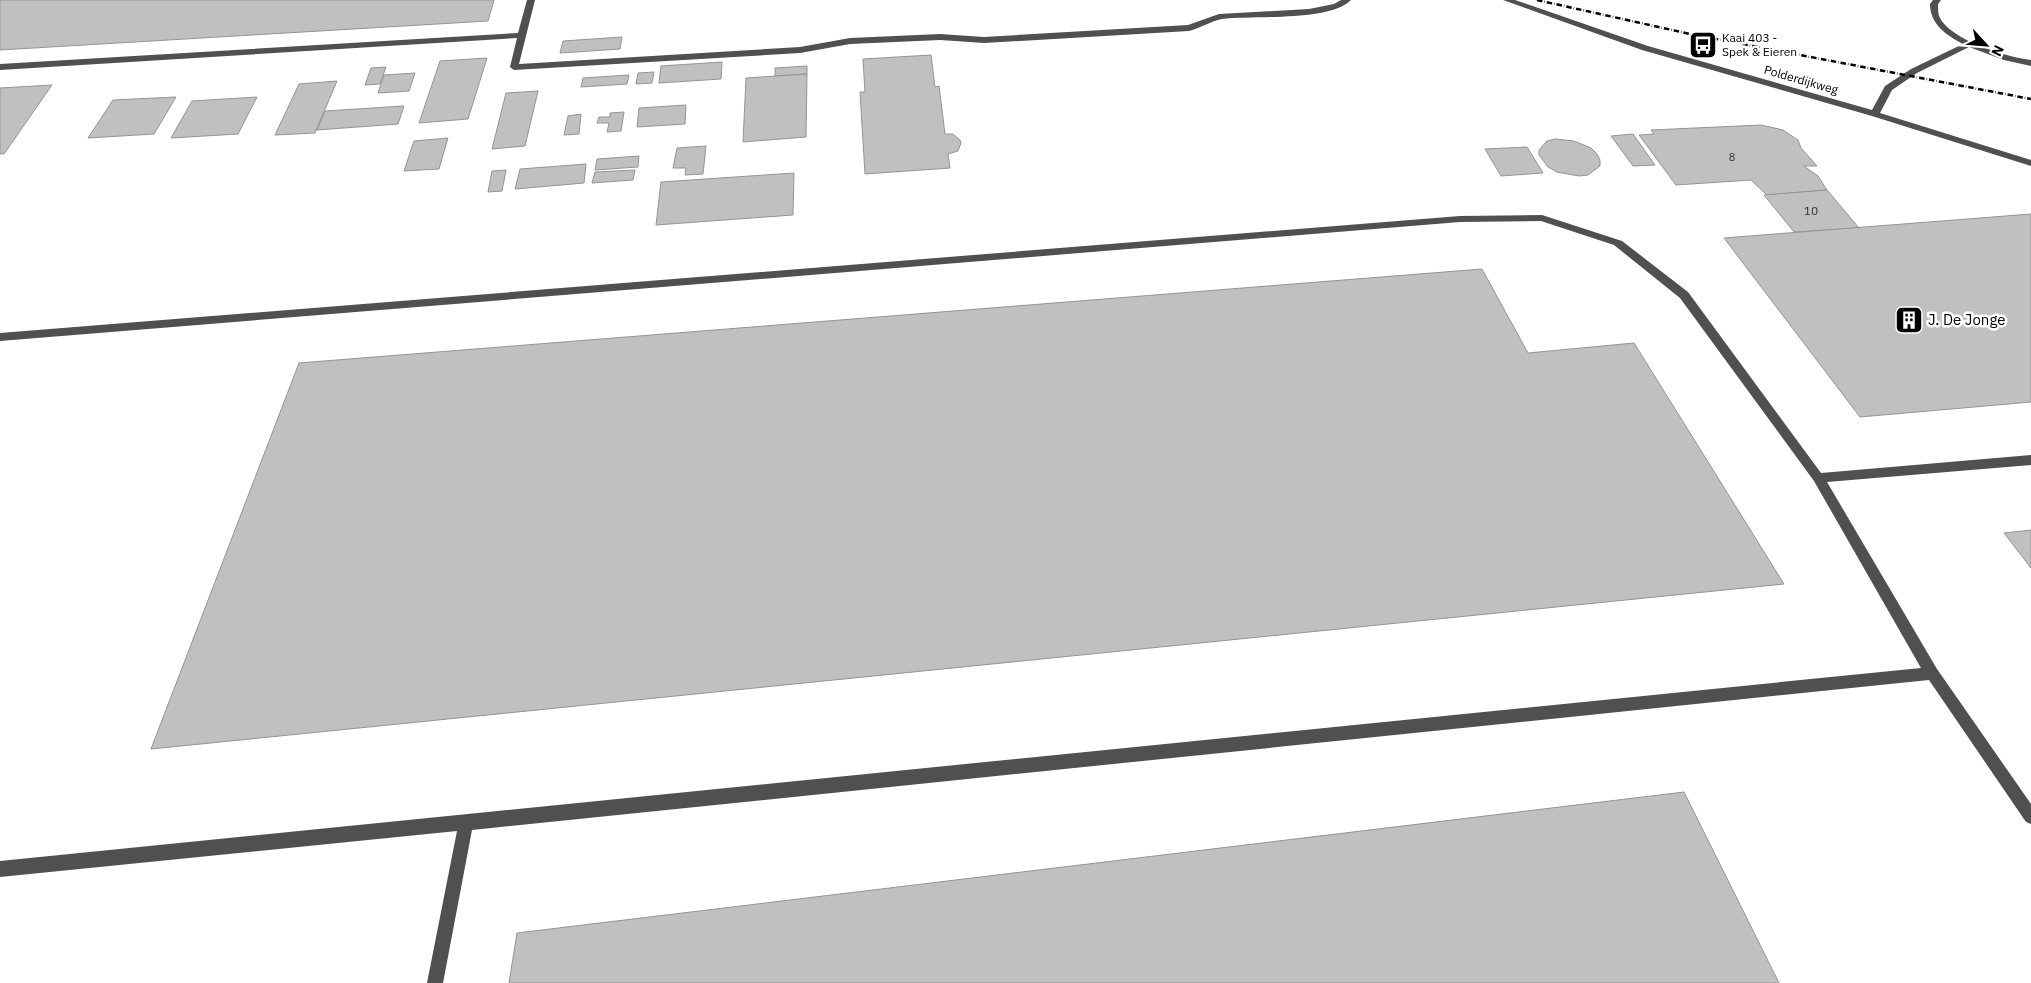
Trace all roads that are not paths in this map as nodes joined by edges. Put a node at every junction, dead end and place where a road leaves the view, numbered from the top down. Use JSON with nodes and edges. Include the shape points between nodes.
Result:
{"nodes":[{"id":1,"x":531,"y":0,"type":"edge"},
{"id":2,"x":1347,"y":0,"type":"edge"},
{"id":3,"x":1507,"y":0,"type":"edge"},
{"id":4,"x":1937,"y":0,"type":"edge"},
{"id":5,"x":522,"y":35,"type":"junction"},
{"id":6,"x":1969,"y":44,"type":"junction"},
{"id":7,"x":2031,"y":63,"type":"edge"},
{"id":8,"x":0,"y":67,"type":"edge"},
{"id":9,"x":1874,"y":114,"type":"junction"},
{"id":10,"x":2031,"y":163,"type":"edge"},
{"id":11,"x":0,"y":337,"type":"edge"},
{"id":12,"x":2031,"y":460,"type":"edge"},
{"id":13,"x":1818,"y":478,"type":"junction"},
{"id":14,"x":1932,"y":673,"type":"junction"},
{"id":15,"x":2031,"y":817,"type":"edge"},
{"id":16,"x":466,"y":824,"type":"junction"},
{"id":17,"x":0,"y":869,"type":"edge"},
{"id":18,"x":435,"y":983,"type":"edge"}],
"edges":[{"from":1,"to":5,"type":"street"},
{"from":2,"to":5,"type":"street","via":[[1337,6],[1309,12],[1219,17],[1189,28],[984,40],[940,36],[860,41],[800,50],[514,67]]},
{"from":3,"to":9,"type":"street","name":"Polderdijkweg","via":[[1645,48]]},
{"from":4,"to":6,"type":"street","via":[[1934,4],[1936,17],[1948,31]]},
{"from":5,"to":8,"type":"street"},
{"from":6,"to":7,"type":"street","via":[[1997,56]]},
{"from":6,"to":9,"type":"street","via":[[1914,71],[1888,88]]},
{"from":9,"to":10,"type":"street","name":"Polderdijkweg"},
{"from":11,"to":13,"type":"street","via":[[1460,219],[1542,218],[1618,243],[1684,295]]},
{"from":12,"to":13,"type":"street"},
{"from":13,"to":14,"type":"street"},
{"from":14,"to":15,"type":"street"},
{"from":14,"to":16,"type":"street"},
{"from":16,"to":17,"type":"street"},
{"from":16,"to":18,"type":"street"}]}
